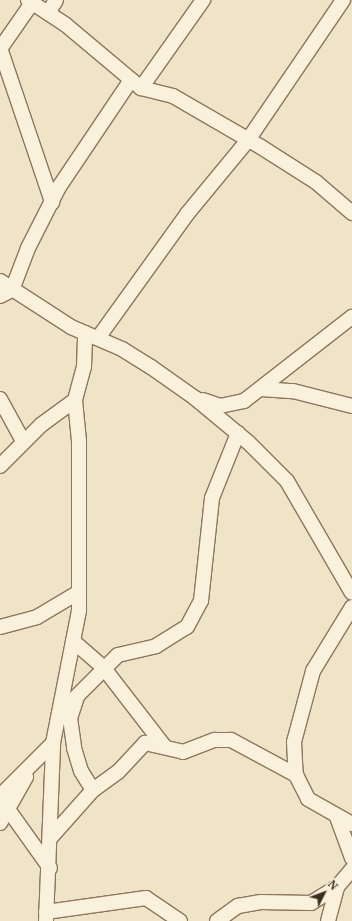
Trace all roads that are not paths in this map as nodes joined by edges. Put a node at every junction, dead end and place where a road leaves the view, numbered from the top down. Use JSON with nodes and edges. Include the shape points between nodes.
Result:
{"nodes":[{"id":1,"x":56,"y":0,"type":"edge"},
{"id":2,"x":203,"y":0,"type":"edge"},
{"id":3,"x":343,"y":0,"type":"edge"},
{"id":4,"x":30,"y":2,"type":"edge"},
{"id":5,"x":48,"y":13,"type":"junction"},
{"id":6,"x":0,"y":49,"type":"edge"},
{"id":7,"x":136,"y":84,"type":"junction"},
{"id":8,"x":248,"y":140,"type":"junction"},
{"id":9,"x":52,"y":202,"type":"junction"},
{"id":10,"x":352,"y":213,"type":"edge"},
{"id":11,"x":0,"y":281,"type":"edge"},
{"id":12,"x":6,"y":293,"type":"edge"},
{"id":13,"x":352,"y":317,"type":"edge"},
{"id":14,"x":91,"y":336,"type":"junction"},
{"id":15,"x":261,"y":389,"type":"junction"},
{"id":16,"x":195,"y":398,"type":"junction"},
{"id":17,"x":0,"y":399,"type":"edge"},
{"id":18,"x":75,"y":400,"type":"junction"},
{"id":19,"x":352,"y":406,"type":"edge"},
{"id":20,"x":238,"y":433,"type":"junction"},
{"id":21,"x":23,"y":441,"type":"junction"},
{"id":22,"x":0,"y":466,"type":"edge"},
{"id":23,"x":348,"y":574,"type":"edge"},
{"id":24,"x":79,"y":592,"type":"junction"},
{"id":25,"x":352,"y":593,"type":"edge"},
{"id":26,"x":352,"y":607,"type":"edge"},
{"id":27,"x":0,"y":627,"type":"edge"},
{"id":28,"x":73,"y":641,"type":"junction"},
{"id":29,"x":103,"y":667,"type":"junction"},
{"id":30,"x":80,"y":691,"type":"junction"},
{"id":31,"x":59,"y":714,"type":"junction"},
{"id":32,"x":53,"y":743,"type":"junction"},
{"id":33,"x":164,"y":746,"type":"junction"},
{"id":34,"x":296,"y":775,"type":"junction"},
{"id":35,"x":93,"y":790,"type":"junction"},
{"id":36,"x":3,"y":801,"type":"edge"},
{"id":37,"x":337,"y":817,"type":"junction"},
{"id":38,"x":0,"y":823,"type":"edge"},
{"id":39,"x":352,"y":824,"type":"edge"},
{"id":40,"x":52,"y":836,"type":"junction"},
{"id":41,"x":352,"y":858,"type":"edge"},
{"id":42,"x":50,"y":868,"type":"junction"},
{"id":43,"x":352,"y":869,"type":"edge"},
{"id":44,"x":337,"y":887,"type":"junction"},
{"id":45,"x":46,"y":916,"type":"edge"},
{"id":46,"x":180,"y":921,"type":"edge"},
{"id":47,"x":217,"y":921,"type":"edge"},
{"id":48,"x":328,"y":921,"type":"edge"}],
"edges":[{"from":1,"to":5,"type":"street"},
{"from":2,"to":7,"type":"street"},
{"from":3,"to":8,"type":"street"},
{"from":4,"to":5,"type":"street"},
{"from":4,"to":6,"type":"street"},
{"from":5,"to":7,"type":"street"},
{"from":6,"to":9,"type":"street"},
{"from":7,"to":8,"type":"street","via":[[173,96]]},
{"from":7,"to":9,"type":"street"},
{"from":8,"to":10,"type":"street","via":[[316,182]]},
{"from":8,"to":14,"type":"street"},
{"from":9,"to":12,"type":"street"},
{"from":11,"to":12,"type":"street"},
{"from":12,"to":14,"type":"street"},
{"from":13,"to":15,"type":"street"},
{"from":14,"to":16,"type":"street","via":[[122,349]]},
{"from":14,"to":18,"type":"street"},
{"from":15,"to":16,"type":"street","via":[[244,401],[220,406]]},
{"from":15,"to":19,"type":"street","via":[[293,391]]},
{"from":16,"to":20,"type":"street"},
{"from":17,"to":21,"type":"street"},
{"from":18,"to":21,"type":"street"},
{"from":18,"to":24,"type":"street","via":[[79,441]]},
{"from":20,"to":23,"type":"street","via":[[287,481]]},
{"from":20,"to":29,"type":"street","via":[[212,498],[201,600],[187,627],[156,646],[118,655]]},
{"from":21,"to":22,"type":"street"},
{"from":23,"to":25,"type":"street"},
{"from":24,"to":27,"type":"street","via":[[37,617]]},
{"from":24,"to":28,"type":"street"},
{"from":26,"to":34,"type":"street","via":[[313,671],[294,742]]},
{"from":28,"to":29,"type":"street"},
{"from":28,"to":31,"type":"street"},
{"from":29,"to":30,"type":"street"},
{"from":29,"to":33,"type":"street"},
{"from":30,"to":31,"type":"street"},
{"from":30,"to":35,"type":"street","via":[[70,718],[74,748],[81,771]]},
{"from":31,"to":32,"type":"street"},
{"from":32,"to":36,"type":"street"},
{"from":32,"to":40,"type":"street"},
{"from":33,"to":34,"type":"street","via":[[183,752],[215,740],[231,740]]},
{"from":33,"to":35,"type":"street","via":[[146,743],[118,772]]},
{"from":34,"to":37,"type":"street","via":[[308,799]]},
{"from":35,"to":40,"type":"street"},
{"from":36,"to":38,"type":"street"},
{"from":36,"to":42,"type":"street"},
{"from":37,"to":39,"type":"street"},
{"from":37,"to":41,"type":"street"},
{"from":40,"to":42,"type":"street"},
{"from":42,"to":45,"type":"street"},
{"from":43,"to":44,"type":"street"},
{"from":44,"to":47,"type":"street","via":[[311,903],[261,902],[238,906]]},
{"from":44,"to":48,"type":"street"},
{"from":45,"to":46,"type":"street","via":[[146,898]]}]}
